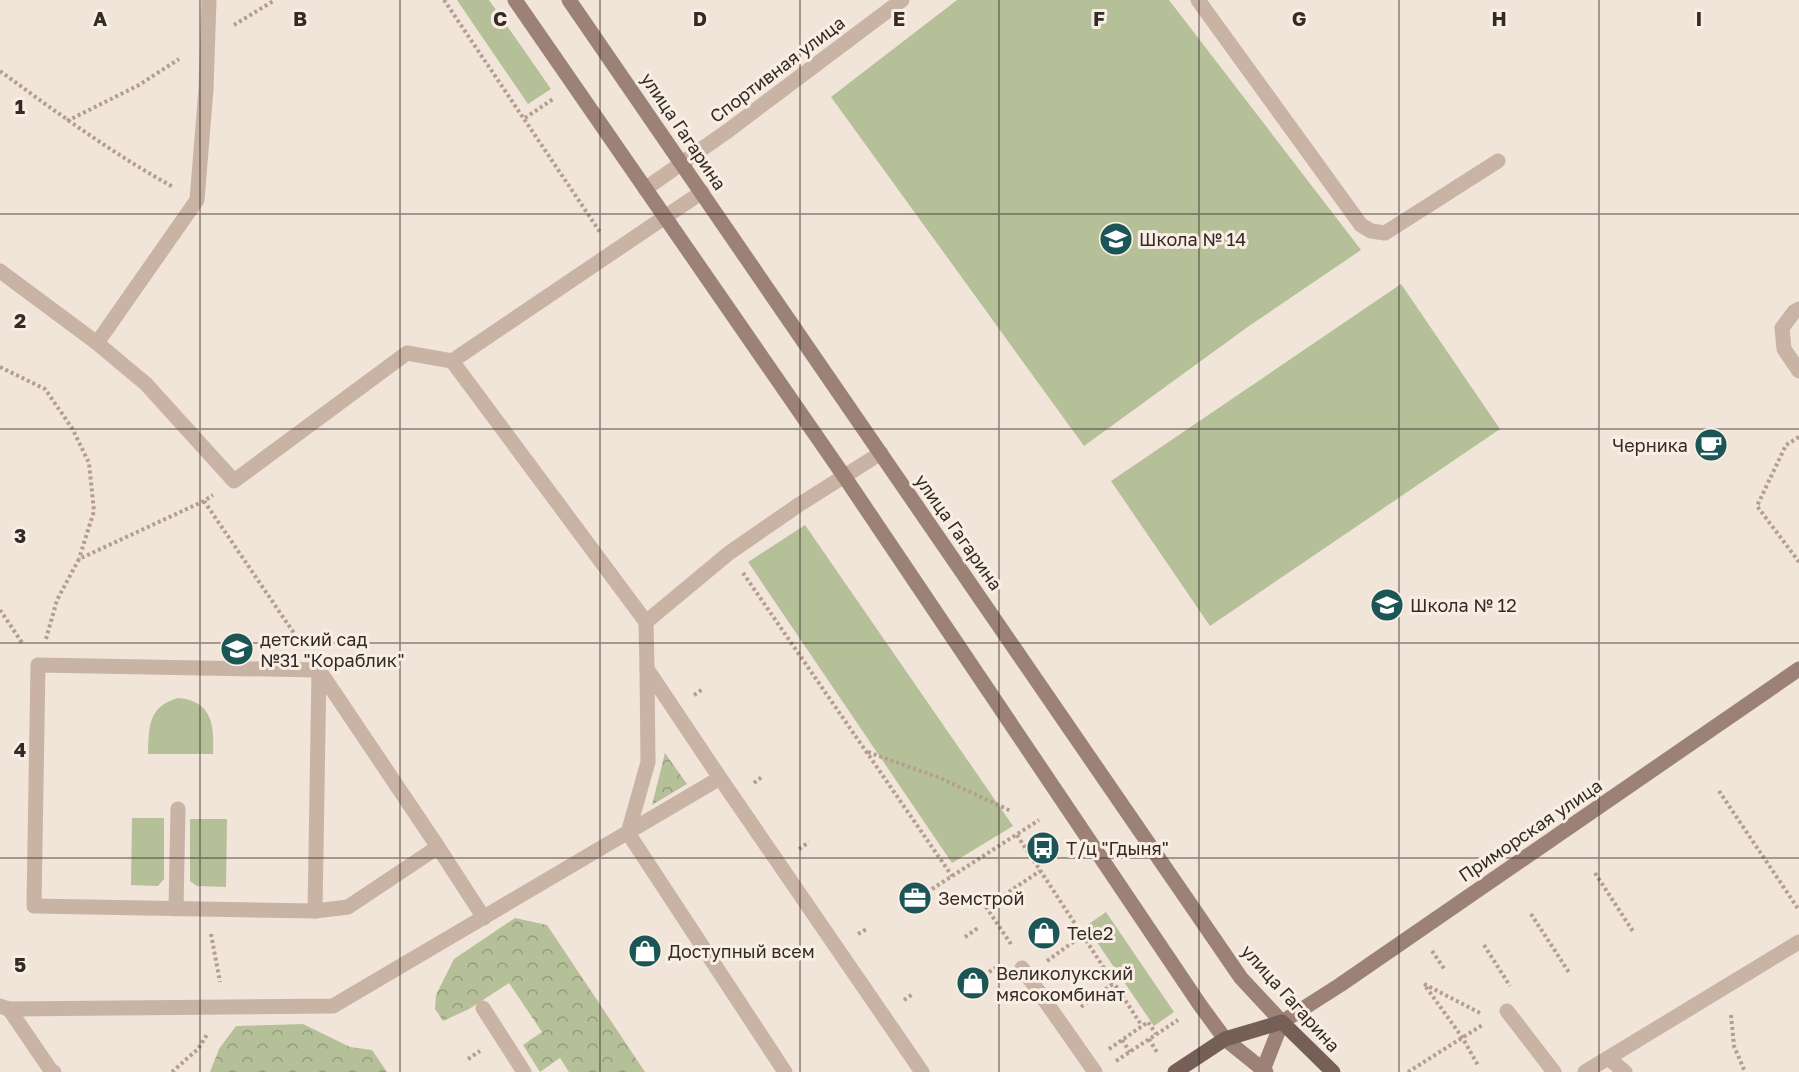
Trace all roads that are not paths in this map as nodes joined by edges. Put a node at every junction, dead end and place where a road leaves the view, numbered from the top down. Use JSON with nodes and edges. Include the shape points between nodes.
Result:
{"nodes":[{"id":1,"x":209,"y":0,"type":"edge"},
{"id":2,"x":515,"y":0,"type":"edge"},
{"id":3,"x":569,"y":0,"type":"edge"},
{"id":4,"x":902,"y":0,"type":"edge"},
{"id":5,"x":1198,"y":0,"type":"edge"},
{"id":6,"x":1498,"y":161,"type":"dead end"},
{"id":7,"x":682,"y":163,"type":"junction"},
{"id":8,"x":645,"y":189,"type":"junction"},
{"id":9,"x":702,"y":192,"type":"junction"},
{"id":10,"x":665,"y":217,"type":"junction"},
{"id":11,"x":0,"y":271,"type":"edge"},
{"id":12,"x":1799,"y":309,"type":"edge"},
{"id":13,"x":97,"y":343,"type":"junction"},
{"id":14,"x":452,"y":361,"type":"junction"},
{"id":15,"x":1799,"y":371,"type":"edge"},
{"id":16,"x":881,"y":453,"type":"junction"},
{"id":17,"x":844,"y":476,"type":"junction"},
{"id":18,"x":646,"y":622,"type":"junction"},
{"id":19,"x":647,"y":669,"type":"junction"},
{"id":20,"x":1799,"y":669,"type":"edge"},
{"id":21,"x":319,"y":670,"type":"junction"},
{"id":22,"x":720,"y":778,"type":"junction"},
{"id":23,"x":178,"y":809,"type":"dead end"},
{"id":24,"x":628,"y":833,"type":"junction"},
{"id":25,"x":438,"y":847,"type":"junction"},
{"id":26,"x":176,"y":909,"type":"junction"},
{"id":27,"x":315,"y":911,"type":"junction"},
{"id":28,"x":484,"y":918,"type":"junction"},
{"id":29,"x":1799,"y":942,"type":"edge"},
{"id":30,"x":1025,"y":972,"type":"road end"},
{"id":31,"x":4,"y":1008,"type":"edge"},
{"id":32,"x":483,"y":1008,"type":"dead end"},
{"id":33,"x":1507,"y":1011,"type":"road end"},
{"id":34,"x":1282,"y":1022,"type":"junction"},
{"id":35,"x":1225,"y":1039,"type":"junction"},
{"id":36,"x":1608,"y":1058,"type":"junction"},
{"id":37,"x":1097,"y":1067,"type":"edge"},
{"id":38,"x":52,"y":1072,"type":"edge"},
{"id":39,"x":524,"y":1072,"type":"edge"},
{"id":40,"x":784,"y":1072,"type":"edge"},
{"id":41,"x":922,"y":1072,"type":"edge"},
{"id":42,"x":1175,"y":1072,"type":"edge"},
{"id":43,"x":1263,"y":1072,"type":"edge"},
{"id":44,"x":1333,"y":1072,"type":"edge"},
{"id":45,"x":1554,"y":1072,"type":"edge"},
{"id":46,"x":1585,"y":1072,"type":"edge"},
{"id":47,"x":1625,"y":1072,"type":"edge"}],
"edges":[{"from":1,"to":13,"type":"street","via":[[197,200]]},
{"from":2,"to":8,"type":"main road"},
{"from":3,"to":7,"type":"main road","name":"улица Гагарина"},
{"from":4,"to":7,"type":"street","name":"Спортивная улица"},
{"from":5,"to":6,"type":"street","via":[[1361,225],[1371,231],[1385,233]]},
{"from":7,"to":8,"type":"street","name":"Спортивная улица"},
{"from":7,"to":9,"type":"main road","name":"улица Гагарина"},
{"from":8,"to":10,"type":"main road"},
{"from":9,"to":10,"type":"street"},
{"from":9,"to":16,"type":"main road","name":"улица Гагарина"},
{"from":10,"to":14,"type":"street"},
{"from":10,"to":17,"type":"main road"},
{"from":11,"to":13,"type":"street"},
{"from":12,"to":15,"type":"street","via":[[1782,328],[1784,349]]},
{"from":13,"to":14,"type":"street","via":[[147,384],[234,481],[408,353]]},
{"from":14,"to":18,"type":"street"},
{"from":16,"to":17,"type":"street"},
{"from":16,"to":34,"type":"main road","name":"улица Гагарина","via":[[1241,978]]},
{"from":17,"to":18,"type":"street","via":[[729,553]]},
{"from":17,"to":35,"type":"main road"},
{"from":18,"to":19,"type":"street"},
{"from":19,"to":22,"type":"street"},
{"from":19,"to":24,"type":"street","via":[[648,762]]},
{"from":20,"to":34,"type":"main road","name":"Приморская улица"},
{"from":21,"to":25,"type":"street"},
{"from":21,"to":26,"type":"street","via":[[38,665],[34,906]]},
{"from":21,"to":27,"type":"street"},
{"from":22,"to":24,"type":"street"},
{"from":22,"to":41,"type":"street"},
{"from":23,"to":26,"type":"street"},
{"from":24,"to":28,"type":"street"},
{"from":24,"to":40,"type":"street"},
{"from":25,"to":27,"type":"street","via":[[348,907]]},
{"from":25,"to":28,"type":"street"},
{"from":26,"to":27,"type":"street"},
{"from":28,"to":31,"type":"street","via":[[333,1006]]},
{"from":29,"to":36,"type":"street"},
{"from":30,"to":37,"type":"street"},
{"from":31,"to":38,"type":"street"},
{"from":32,"to":39,"type":"street"},
{"from":33,"to":45,"type":"street"},
{"from":34,"to":35,"type":"main road","name":"Приморская улица"},
{"from":34,"to":43,"type":"main road"},
{"from":34,"to":44,"type":"main road","name":"улица Гагарина"},
{"from":35,"to":42,"type":"main road","name":"Приморская улица"},
{"from":35,"to":43,"type":"main road"},
{"from":36,"to":46,"type":"street"},
{"from":36,"to":47,"type":"street"}]}
